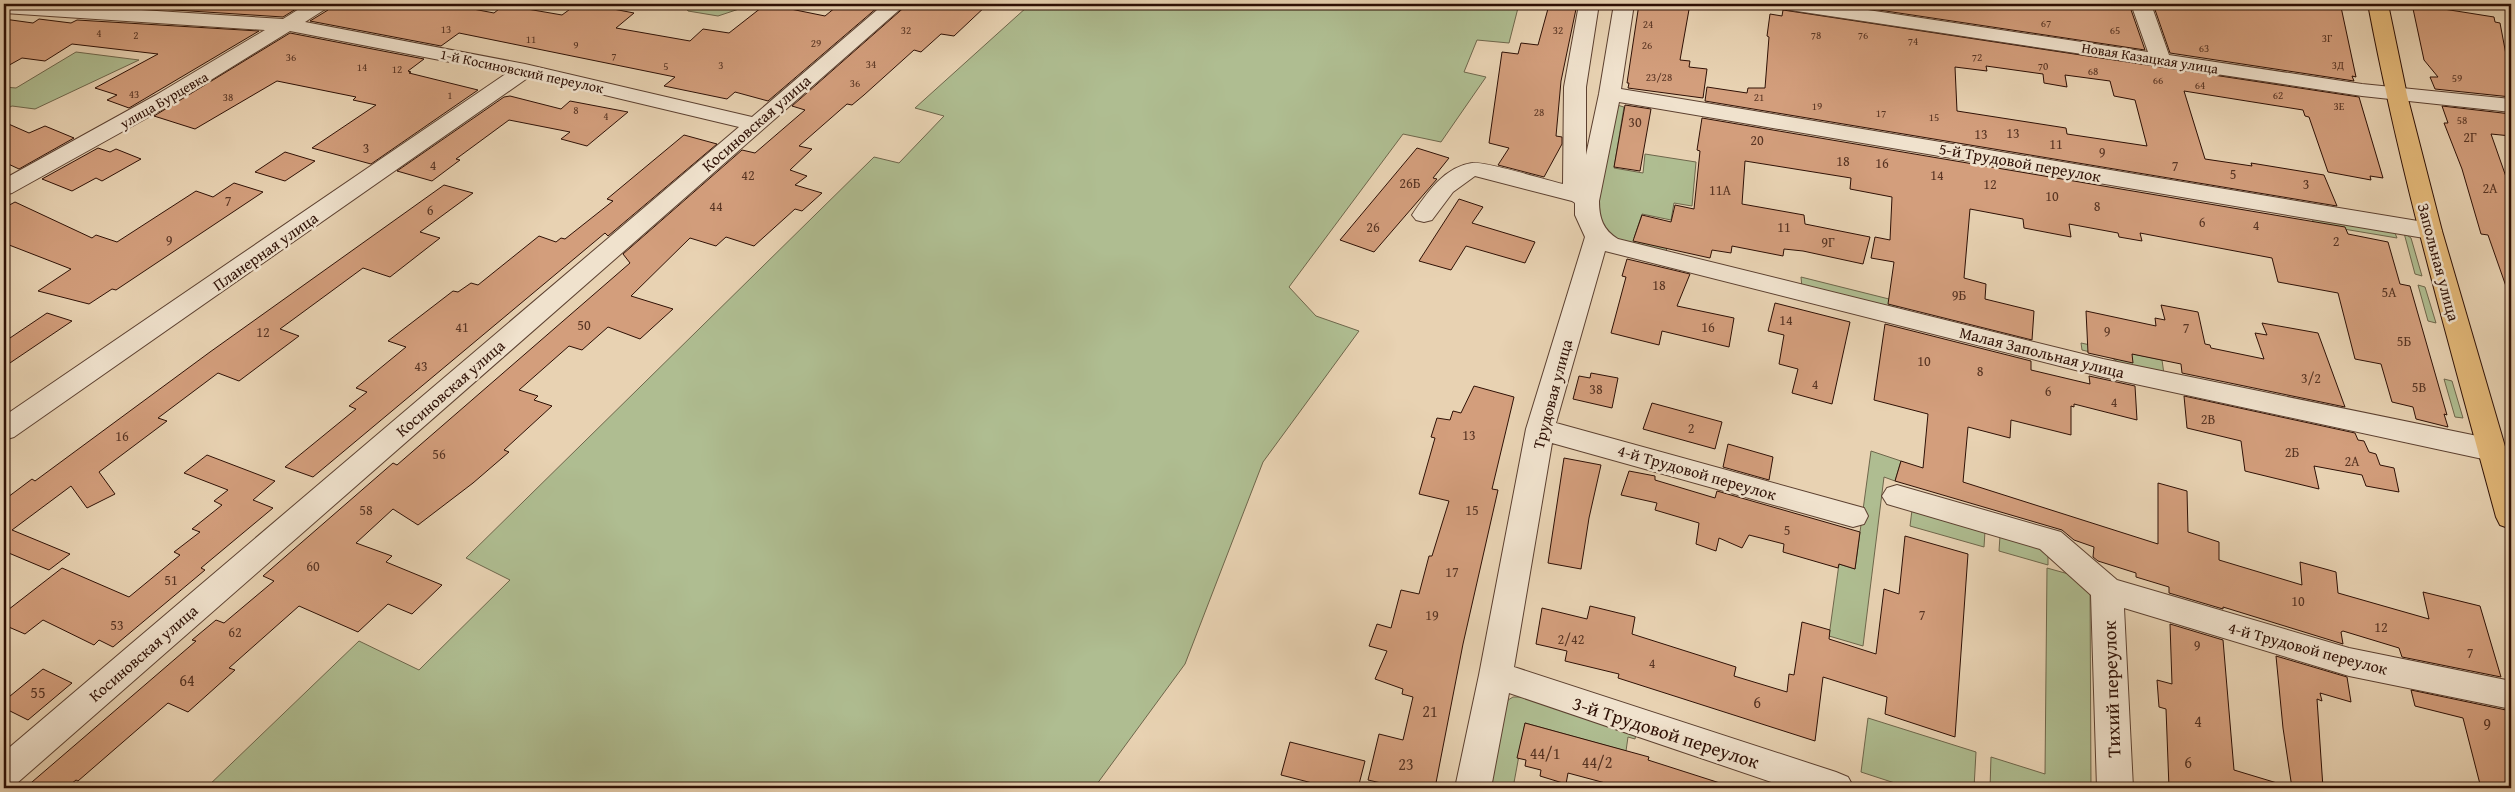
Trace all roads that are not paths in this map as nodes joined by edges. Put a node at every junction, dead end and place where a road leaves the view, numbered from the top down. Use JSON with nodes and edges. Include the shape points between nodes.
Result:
{"nodes":[{"id":1,"x":320,"y":4,"type":"edge"},
{"id":2,"x":896,"y":4,"type":"edge"},
{"id":3,"x":1624,"y":4,"type":"edge"},
{"id":4,"x":1790,"y":4,"type":"edge"},
{"id":5,"x":2141,"y":4,"type":"edge"},
{"id":6,"x":2378,"y":4,"type":"edge"},
{"id":7,"x":4,"y":7,"type":"edge"},
{"id":8,"x":1588,"y":10,"type":"dead end"},
{"id":9,"x":1892,"y":12,"type":"edge"},
{"id":10,"x":288,"y":25,"type":"junction"},
{"id":11,"x":2161,"y":60,"type":"junction"},
{"id":12,"x":525,"y":70,"type":"junction"},
{"id":13,"x":1610,"y":94,"type":"junction"},
{"id":14,"x":2396,"y":95,"type":"junction"},
{"id":15,"x":2511,"y":106,"type":"edge"},
{"id":16,"x":755,"y":124,"type":"junction"},
{"id":17,"x":4,"y":188,"type":"edge"},
{"id":18,"x":1584,"y":199,"type":"junction"},
{"id":19,"x":1424,"y":215,"type":"dead end"},
{"id":20,"x":2430,"y":232,"type":"junction"},
{"id":21,"x":1597,"y":237,"type":"junction"},
{"id":22,"x":1540,"y":429,"type":"junction"},
{"id":23,"x":4,"y":430,"type":"edge"},
{"id":24,"x":2498,"y":444,"type":"edge"},
{"id":25,"x":1897,"y":496,"type":"dead end"},
{"id":26,"x":1853,"y":516,"type":"dead end"},
{"id":27,"x":2511,"y":517,"type":"edge"},
{"id":28,"x":2107,"y":590,"type":"junction"},
{"id":29,"x":1496,"y":675,"type":"junction"},
{"id":30,"x":2511,"y":695,"type":"edge"},
{"id":31,"x":4,"y":773,"type":"edge"},
{"id":32,"x":1473,"y":788,"type":"edge"},
{"id":33,"x":1836,"y":788,"type":"edge"},
{"id":34,"x":2115,"y":788,"type":"edge"}],
"edges":[{"from":1,"to":10,"type":"street","name":"улица Бурцевка"},
{"from":2,"to":16,"type":"street","name":"Косиновская улица"},
{"from":3,"to":13,"type":"street"},
{"from":4,"to":9,"type":"street","name":"Новая Казацкая улица"},
{"from":5,"to":11,"type":"street"},
{"from":6,"to":14,"type":"main road","name":"Запольная улица"},
{"from":7,"to":10,"type":"street","name":"1-й Косиновский переулок"},
{"from":8,"to":18,"type":"street","via":[[1575,87],[1574,184]]},
{"from":9,"to":11,"type":"street","name":"Новая Казацкая улица"},
{"from":10,"to":12,"type":"street","name":"1-й Косиновский переулок"},
{"from":10,"to":17,"type":"street","name":"улица Бурцевка","via":[[194,84]]},
{"from":11,"to":14,"type":"street","name":"Новая Казацкая улица"},
{"from":12,"to":16,"type":"street","name":"1-й Косиновский переулок"},
{"from":12,"to":23,"type":"street","name":"Планерная улица"},
{"from":13,"to":18,"type":"street"},
{"from":13,"to":20,"type":"street","name":"5-й Трудовой переулок"},
{"from":14,"to":15,"type":"street","name":"Новая Казацкая улица"},
{"from":14,"to":20,"type":"main road","name":"Запольная улица"},
{"from":16,"to":31,"type":"street","name":"Косиновская улица"},
{"from":18,"to":19,"type":"street","via":[[1474,169],[1452,178]]},
{"from":18,"to":21,"type":"street"},
{"from":20,"to":24,"type":"main road","name":"Запольная улица"},
{"from":21,"to":22,"type":"street","name":"Трудовая улица"},
{"from":21,"to":24,"type":"street","name":"Малая Запольная улица","via":[[1632,251],[2093,365]]},
{"from":22,"to":26,"type":"street","name":"4-й Трудовой переулок"},
{"from":22,"to":29,"type":"street","name":"Трудовая улица"},
{"from":24,"to":27,"type":"main road","name":"Запольная улица"},
{"from":25,"to":28,"type":"street","via":[[2050,540]]},
{"from":28,"to":30,"type":"street","name":"4-й Трудовой переулок","via":[[2349,662]]},
{"from":28,"to":34,"type":"street","name":"Тихий переулок"},
{"from":29,"to":32,"type":"street","name":"Трудовая улица"},
{"from":29,"to":33,"type":"street","name":"3-й Трудовой переулок"}]}
